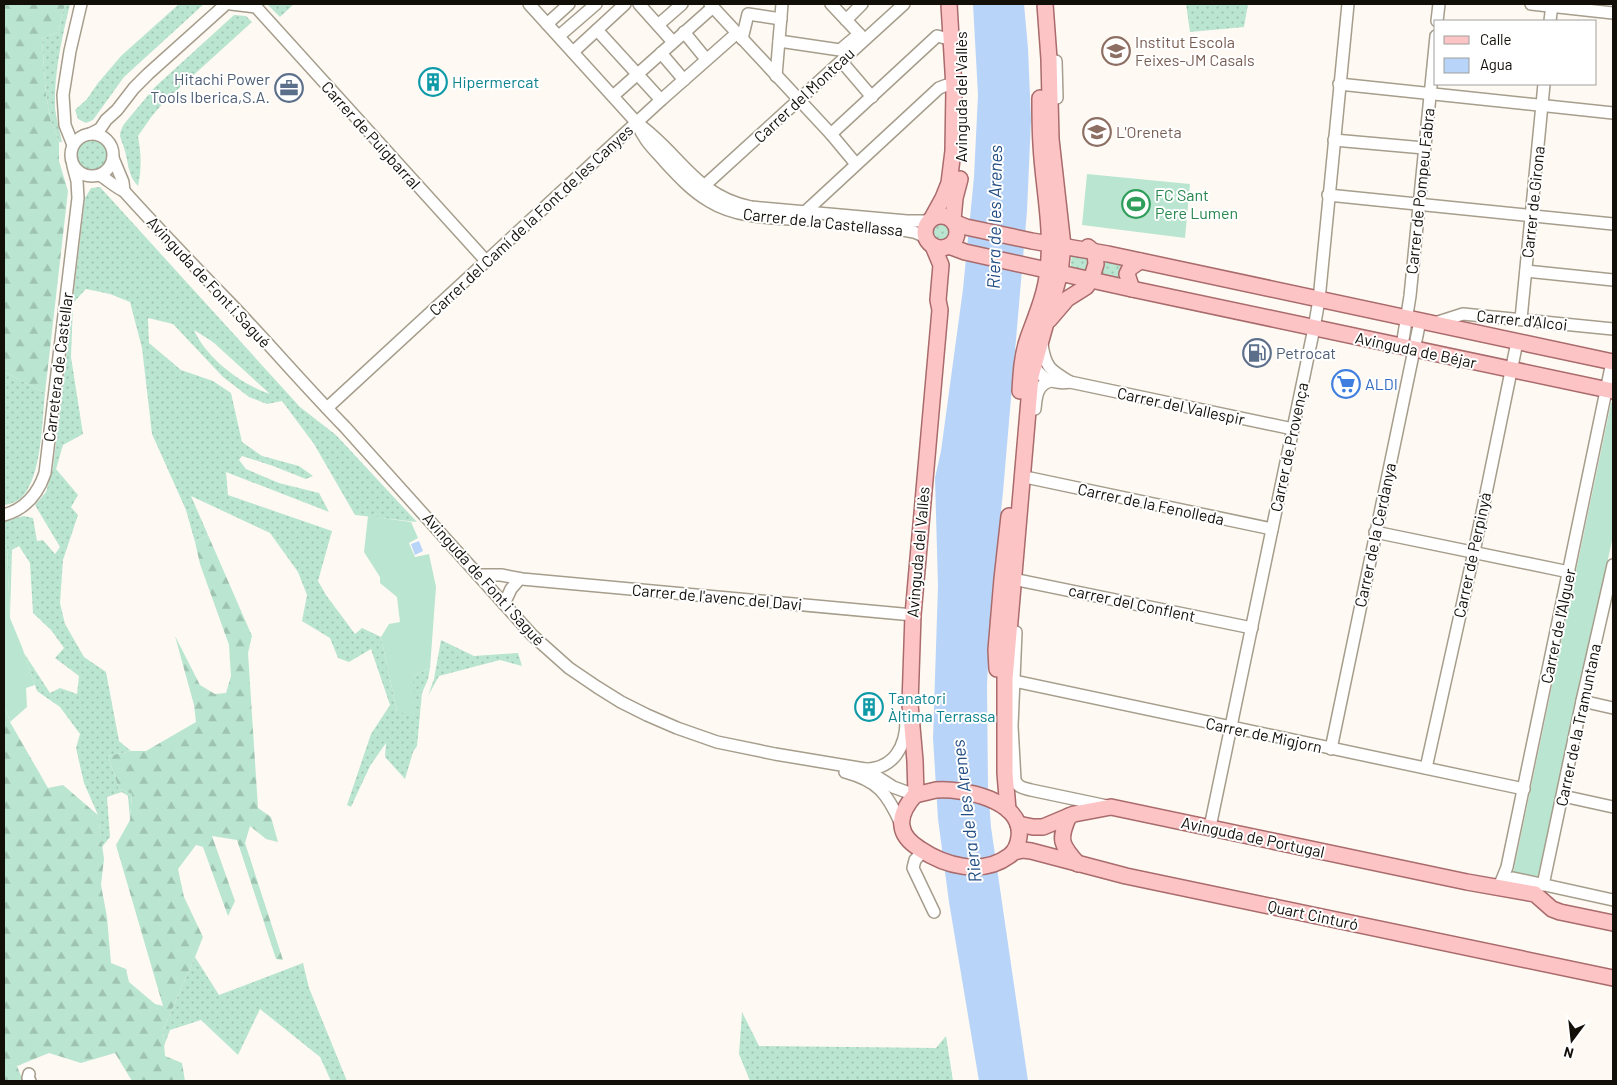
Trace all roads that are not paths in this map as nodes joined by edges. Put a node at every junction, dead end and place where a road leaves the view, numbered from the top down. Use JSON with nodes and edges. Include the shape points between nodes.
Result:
{"nodes":[{"id":1,"x":81,"y":4,"type":"edge"},
{"id":2,"x":226,"y":4,"type":"edge"},
{"id":3,"x":231,"y":4,"type":"edge"},
{"id":4,"x":529,"y":4,"type":"edge"},
{"id":5,"x":569,"y":4,"type":"edge"},
{"id":6,"x":596,"y":4,"type":"edge"},
{"id":7,"x":602,"y":4,"type":"edge"},
{"id":8,"x":625,"y":4,"type":"edge"},
{"id":9,"x":639,"y":4,"type":"edge"},
{"id":10,"x":682,"y":4,"type":"edge"},
{"id":11,"x":782,"y":4,"type":"edge"},
{"id":12,"x":831,"y":4,"type":"edge"},
{"id":13,"x":862,"y":4,"type":"edge"},
{"id":14,"x":904,"y":4,"type":"edge"},
{"id":15,"x":942,"y":4,"type":"edge"},
{"id":16,"x":949,"y":4,"type":"edge"},
{"id":17,"x":959,"y":4,"type":"edge"},
{"id":18,"x":1036,"y":4,"type":"edge"},
{"id":19,"x":1045,"y":4,"type":"edge"},
{"id":20,"x":1052,"y":4,"type":"edge"},
{"id":21,"x":1348,"y":4,"type":"edge"},
{"id":22,"x":1439,"y":4,"type":"edge"},
{"id":23,"x":1531,"y":4,"type":"edge"},
{"id":24,"x":711,"y":5,"type":"edge"},
{"id":25,"x":1552,"y":5,"type":"edge"},
{"id":26,"x":256,"y":6,"type":"edge"},
{"id":27,"x":1613,"y":13,"type":"edge"},
{"id":28,"x":612,"y":16,"type":"junction"},
{"id":29,"x":781,"y":19,"type":"junction"},
{"id":30,"x":846,"y":20,"type":"junction"},
{"id":31,"x":1437,"y":20,"type":"edge"},
{"id":32,"x":1550,"y":20,"type":"edge"},
{"id":33,"x":547,"y":24,"type":"junction"},
{"id":34,"x":658,"y":25,"type":"junction"},
{"id":35,"x":597,"y":30,"type":"junction"},
{"id":36,"x":684,"y":32,"type":"junction"},
{"id":37,"x":559,"y":36,"type":"junction"},
{"id":38,"x":739,"y":36,"type":"junction"},
{"id":39,"x":862,"y":36,"type":"junction"},
{"id":40,"x":945,"y":38,"type":"junction"},
{"id":41,"x":779,"y":41,"type":"junction"},
{"id":42,"x":673,"y":42,"type":"junction"},
{"id":43,"x":573,"y":52,"type":"junction"},
{"id":44,"x":661,"y":53,"type":"junction"},
{"id":45,"x":1434,"y":55,"type":"edge"},
{"id":46,"x":706,"y":59,"type":"junction"},
{"id":47,"x":842,"y":62,"type":"junction"},
{"id":48,"x":638,"y":74,"type":"junction"},
{"id":49,"x":776,"y":76,"type":"junction"},
{"id":50,"x":684,"y":80,"type":"junction"},
{"id":51,"x":1339,"y":84,"type":"junction"},
{"id":52,"x":947,"y":85,"type":"junction"},
{"id":53,"x":1544,"y":85,"type":"edge"},
{"id":54,"x":1430,"y":94,"type":"junction"},
{"id":55,"x":613,"y":96,"type":"junction"},
{"id":56,"x":872,"y":97,"type":"junction"},
{"id":57,"x":661,"y":100,"type":"junction"},
{"id":58,"x":799,"y":100,"type":"junction"},
{"id":59,"x":1542,"y":104,"type":"junction"},
{"id":60,"x":117,"y":110,"type":"junction"},
{"id":61,"x":1613,"y":113,"type":"edge"},
{"id":62,"x":66,"y":119,"type":"junction"},
{"id":63,"x":637,"y":123,"type":"junction"},
{"id":64,"x":88,"y":134,"type":"junction"},
{"id":65,"x":831,"y":134,"type":"junction"},
{"id":66,"x":1052,"y":139,"type":"junction"},
{"id":67,"x":1334,"y":140,"type":"junction"},
{"id":68,"x":109,"y":141,"type":"junction"},
{"id":69,"x":73,"y":146,"type":"junction"},
{"id":70,"x":1424,"y":148,"type":"junction"},
{"id":71,"x":113,"y":158,"type":"junction"},
{"id":72,"x":856,"y":164,"type":"junction"},
{"id":73,"x":73,"y":166,"type":"junction"},
{"id":74,"x":97,"y":176,"type":"junction"},
{"id":75,"x":949,"y":183,"type":"junction"},
{"id":76,"x":704,"y":186,"type":"junction"},
{"id":77,"x":124,"y":191,"type":"junction"},
{"id":78,"x":1328,"y":194,"type":"junction"},
{"id":79,"x":78,"y":198,"type":"junction"},
{"id":80,"x":1418,"y":205,"type":"junction"},
{"id":81,"x":1047,"y":207,"type":"junction"},
{"id":82,"x":805,"y":212,"type":"junction"},
{"id":83,"x":1531,"y":216,"type":"junction"},
{"id":84,"x":931,"y":219,"type":"junction"},
{"id":85,"x":1060,"y":220,"type":"junction"},
{"id":86,"x":958,"y":223,"type":"junction"},
{"id":87,"x":1613,"y":224,"type":"edge"},
{"id":88,"x":1032,"y":241,"type":"junction"},
{"id":89,"x":1056,"y":245,"type":"junction"},
{"id":90,"x":947,"y":249,"type":"junction"},
{"id":91,"x":1096,"y":251,"type":"junction"},
{"id":92,"x":1140,"y":261,"type":"junction"},
{"id":93,"x":487,"y":262,"type":"junction"},
{"id":94,"x":1026,"y":265,"type":"junction"},
{"id":95,"x":1526,"y":271,"type":"junction"},
{"id":96,"x":1054,"y":272,"type":"junction"},
{"id":97,"x":1613,"y":280,"type":"edge"},
{"id":98,"x":1088,"y":283,"type":"junction"},
{"id":99,"x":1132,"y":289,"type":"junction"},
{"id":100,"x":1043,"y":293,"type":"junction"},
{"id":101,"x":1319,"y":300,"type":"junction"},
{"id":102,"x":940,"y":310,"type":"junction"},
{"id":103,"x":1521,"y":319,"type":"junction"},
{"id":104,"x":1420,"y":321,"type":"junction"},
{"id":105,"x":1040,"y":328,"type":"junction"},
{"id":106,"x":1314,"y":328,"type":"junction"},
{"id":107,"x":1613,"y":329,"type":"edge"},
{"id":108,"x":1517,"y":342,"type":"junction"},
{"id":109,"x":1408,"y":348,"type":"junction"},
{"id":110,"x":1613,"y":362,"type":"edge"},
{"id":111,"x":1036,"y":363,"type":"junction"},
{"id":112,"x":1511,"y":370,"type":"junction"},
{"id":113,"x":1051,"y":381,"type":"junction"},
{"id":114,"x":1070,"y":382,"type":"junction"},
{"id":115,"x":1610,"y":391,"type":"edge"},
{"id":116,"x":1036,"y":396,"type":"junction"},
{"id":117,"x":327,"y":408,"type":"junction"},
{"id":118,"x":1293,"y":429,"type":"junction"},
{"id":119,"x":1030,"y":478,"type":"junction"},
{"id":120,"x":4,"y":515,"type":"edge"},
{"id":121,"x":1272,"y":529,"type":"junction"},
{"id":122,"x":1007,"y":530,"type":"junction"},
{"id":123,"x":1375,"y":532,"type":"junction"},
{"id":124,"x":1474,"y":552,"type":"junction"},
{"id":125,"x":1613,"y":565,"type":"edge"},
{"id":126,"x":1569,"y":572,"type":"junction"},
{"id":127,"x":478,"y":575,"type":"junction"},
{"id":128,"x":1016,"y":579,"type":"junction"},
{"id":129,"x":520,"y":580,"type":"junction"},
{"id":130,"x":488,"y":586,"type":"junction"},
{"id":131,"x":1609,"y":603,"type":"edge"},
{"id":132,"x":504,"y":604,"type":"junction"},
{"id":133,"x":913,"y":615,"type":"junction"},
{"id":134,"x":1252,"y":628,"type":"junction"},
{"id":135,"x":998,"y":631,"type":"junction"},
{"id":136,"x":1009,"y":681,"type":"junction"},
{"id":137,"x":1582,"y":701,"type":"junction"},
{"id":138,"x":910,"y":704,"type":"junction"},
{"id":139,"x":1613,"y":708,"type":"edge"},
{"id":140,"x":1231,"y":728,"type":"junction"},
{"id":141,"x":1331,"y":749,"type":"junction"},
{"id":142,"x":775,"y":754,"type":"junction"},
{"id":143,"x":1426,"y":768,"type":"junction"},
{"id":144,"x":865,"y":769,"type":"junction"},
{"id":145,"x":1524,"y":789,"type":"junction"},
{"id":146,"x":918,"y":794,"type":"junction"},
{"id":147,"x":1563,"y":796,"type":"junction"},
{"id":148,"x":1003,"y":806,"type":"junction"},
{"id":149,"x":1111,"y":807,"type":"junction"},
{"id":150,"x":1613,"y":807,"type":"edge"},
{"id":151,"x":1070,"y":816,"type":"junction"},
{"id":152,"x":901,"y":824,"type":"junction"},
{"id":153,"x":1018,"y":824,"type":"junction"},
{"id":154,"x":1210,"y":827,"type":"junction"},
{"id":155,"x":924,"y":851,"type":"junction"},
{"id":156,"x":1014,"y":852,"type":"junction"},
{"id":157,"x":1078,"y":864,"type":"junction"},
{"id":158,"x":1498,"y":885,"type":"junction"},
{"id":159,"x":1543,"y":886,"type":"junction"},
{"id":160,"x":1613,"y":900,"type":"edge"},
{"id":161,"x":934,"y":912,"type":"dead end"},
{"id":162,"x":1613,"y":923,"type":"edge"},
{"id":163,"x":1613,"y":978,"type":"edge"}],
"edges":[{"from":1,"to":62,"type":"street","via":[[64,78]]},
{"from":2,"to":60,"type":"street","via":[[148,74]]},
{"from":3,"to":26,"type":"street","name":"Carrer de Puigbarral"},
{"from":4,"to":33,"type":"street","name":"Carrer de la Castellassa"},
{"from":5,"to":33,"type":"street"},
{"from":6,"to":37,"type":"street"},
{"from":7,"to":28,"type":"street"},
{"from":8,"to":28,"type":"street"},
{"from":9,"to":34,"type":"street"},
{"from":10,"to":34,"type":"street"},
{"from":11,"to":29,"type":"street"},
{"from":12,"to":30,"type":"street"},
{"from":13,"to":30,"type":"street"},
{"from":14,"to":39,"type":"street","name":"Carrer del Montcau"},
{"from":15,"to":40,"type":"main road","name":"Avinguda del Vallès"},
{"from":16,"to":75,"type":"main road","name":"Avinguda del Vallès","via":[[954,104]]},
{"from":17,"to":86,"type":"main road","name":"Avinguda del Vallès","via":[[963,134],[961,172],[954,198]]},
{"from":18,"to":81,"type":"main road","via":[[1041,143]]},
{"from":19,"to":66,"type":"main road"},
{"from":20,"to":66,"type":"street","via":[[1057,80]]},
{"from":21,"to":51,"type":"street","name":"Carrer de Provença"},
{"from":22,"to":31,"type":"street"},
{"from":23,"to":25,"type":"street"},
{"from":24,"to":36,"type":"street"},
{"from":24,"to":38,"type":"street"},
{"from":25,"to":27,"type":"street"},
{"from":25,"to":32,"type":"street"},
{"from":26,"to":93,"type":"street","name":"Carrer de Puigbarral"},
{"from":28,"to":35,"type":"street"},
{"from":29,"to":38,"type":"street","via":[[748,14]]},
{"from":29,"to":41,"type":"street"},
{"from":30,"to":39,"type":"street"},
{"from":33,"to":37,"type":"street","name":"Carrer de la Castellassa"},
{"from":34,"to":42,"type":"street"},
{"from":35,"to":43,"type":"street"},
{"from":35,"to":48,"type":"street"},
{"from":36,"to":42,"type":"street"},
{"from":36,"to":46,"type":"street"},
{"from":37,"to":43,"type":"street","name":"Carrer de la Castellassa"},
{"from":38,"to":46,"type":"street","name":"Carrer del Camí de la Font de les Canyes"},
{"from":38,"to":49,"type":"street"},
{"from":39,"to":41,"type":"street","via":[[840,50]]},
{"from":39,"to":47,"type":"street","name":"Carrer del Montcau"},
{"from":40,"to":52,"type":"main road","name":"Avinguda del Vallès"},
{"from":40,"to":56,"type":"street","name":"Avinguda del Vallès","via":[[937,36]]},
{"from":41,"to":49,"type":"street"},
{"from":42,"to":44,"type":"street"},
{"from":43,"to":55,"type":"street","name":"Carrer de la Castellassa"},
{"from":44,"to":48,"type":"street"},
{"from":44,"to":50,"type":"street"},
{"from":45,"to":54,"type":"street","name":"Carrer de Pompeu Fabra"},
{"from":46,"to":50,"type":"street","name":"Carrer del Camí de la Font de les Canyes"},
{"from":47,"to":56,"type":"street"},
{"from":47,"to":58,"type":"street","name":"Carrer del Montcau"},
{"from":48,"to":55,"type":"street"},
{"from":48,"to":57,"type":"street"},
{"from":49,"to":58,"type":"street"},
{"from":50,"to":57,"type":"street","name":"Carrer del Camí de la Font de les Canyes"},
{"from":51,"to":54,"type":"street"},
{"from":51,"to":67,"type":"street","name":"Carrer de Provença"},
{"from":52,"to":72,"type":"street","name":"Avinguda del Vallès","via":[[939,88]]},
{"from":52,"to":75,"type":"main road","name":"Avinguda del Vallès","via":[[946,174]]},
{"from":53,"to":59,"type":"street","name":"Carrer de Girona"},
{"from":54,"to":59,"type":"street"},
{"from":54,"to":70,"type":"street","name":"Carrer de Pompeu Fabra"},
{"from":55,"to":63,"type":"street","name":"Carrer de la Castellassa"},
{"from":56,"to":65,"type":"street","name":"Avinguda del Vallès"},
{"from":57,"to":63,"type":"street","name":"Carrer del Camí de la Font de les Canyes"},
{"from":58,"to":65,"type":"street"},
{"from":58,"to":76,"type":"street","name":"Carrer del Montcau"},
{"from":59,"to":61,"type":"street"},
{"from":59,"to":83,"type":"street","name":"Carrer de Girona"},
{"from":60,"to":64,"type":"street","via":[[100,129]]},
{"from":60,"to":68,"type":"street"},
{"from":62,"to":64,"type":"street","via":[[76,129]]},
{"from":62,"to":69,"type":"street"},
{"from":63,"to":76,"type":"street","name":"Carrer de la Castellassa"},
{"from":63,"to":90,"type":"street","name":"Carrer de la Castellassa","via":[[642,137],[678,175],[699,194],[721,207],[756,216],[893,227],[914,232]]},
{"from":63,"to":93,"type":"street","name":"Carrer del Camí de la Font de les Canyes"},
{"from":64,"to":68,"type":"street","via":[[99,135]]},
{"from":64,"to":69,"type":"street"},
{"from":65,"to":72,"type":"street"},
{"from":66,"to":85,"type":"main road"},
{"from":67,"to":70,"type":"street"},
{"from":67,"to":78,"type":"street","name":"Carrer de Provença"},
{"from":68,"to":71,"type":"street"},
{"from":69,"to":73,"type":"street"},
{"from":70,"to":80,"type":"street","name":"Carrer de Pompeu Fabra"},
{"from":71,"to":74,"type":"street","via":[[110,167]]},
{"from":71,"to":77,"type":"street","name":"Avinguda de Font i Sagué"},
{"from":72,"to":82,"type":"street","name":"Avinguda del Vallès"},
{"from":73,"to":74,"type":"street","via":[[82,174]]},
{"from":73,"to":79,"type":"street","name":"Carretera de Castellar"},
{"from":74,"to":77,"type":"street","name":"Avinguda de Font i Sagué"},
{"from":74,"to":79,"type":"street","name":"Carretera de Castellar","via":[[87,183]]},
{"from":75,"to":84,"type":"main road","name":"Avinguda del Vallès"},
{"from":76,"to":82,"type":"street","name":"Carrer de la Castellassa","via":[[739,205]]},
{"from":77,"to":117,"type":"street","name":"Avinguda de Font i Sagué"},
{"from":78,"to":80,"type":"street"},
{"from":78,"to":101,"type":"street","name":"Carrer de Provença"},
{"from":79,"to":120,"type":"street","name":"Carretera de Castellar","via":[[45,473],[32,498],[22,507]]},
{"from":80,"to":83,"type":"street"},
{"from":80,"to":104,"type":"street","name":"Carrer de Pompeu Fabra"},
{"from":81,"to":88,"type":"main road"},
{"from":81,"to":89,"type":"main road"},
{"from":82,"to":84,"type":"street","name":"Carrer de la Castellassa","via":[[907,221]]},
{"from":83,"to":87,"type":"street"},
{"from":83,"to":95,"type":"street","name":"Carrer de Girona"},
{"from":84,"to":86,"type":"main road","via":[[941,215]]},
{"from":84,"to":90,"type":"main road","via":[[925,228]]},
{"from":85,"to":89,"type":"main road"},
{"from":85,"to":91,"type":"main road","via":[[1070,238]]},
{"from":86,"to":88,"type":"main road","name":"Avinguda de Béjar"},
{"from":86,"to":90,"type":"main road","via":[[956,240]]},
{"from":88,"to":89,"type":"main road","name":"Avinguda de Béjar"},
{"from":89,"to":91,"type":"main road","name":"Avinguda de Béjar"},
{"from":89,"to":96,"type":"main road"},
{"from":90,"to":94,"type":"main road"},
{"from":90,"to":102,"type":"main road","name":"Avinguda del Vallès","via":[[947,283]]},
{"from":90,"to":102,"type":"main road","name":"Avinguda del Vallès","via":[[941,265]]},
{"from":91,"to":92,"type":"main road","name":"Avinguda de Béjar"},
{"from":91,"to":98,"type":"main road","via":[[1096,264]]},
{"from":92,"to":99,"type":"main road","via":[[1127,274]]},
{"from":92,"to":101,"type":"main road","name":"Avinguda de Béjar"},
{"from":93,"to":117,"type":"street","name":"Carrer del Camí de la Font de les Canyes"},
{"from":94,"to":96,"type":"main road"},
{"from":94,"to":100,"type":"main road","via":[[1037,276]]},
{"from":95,"to":97,"type":"street"},
{"from":95,"to":103,"type":"street","name":"Carrer de Girona"},
{"from":96,"to":98,"type":"main road"},
{"from":96,"to":100,"type":"main road"},
{"from":96,"to":105,"type":"main road"},
{"from":98,"to":99,"type":"main road","name":"Avinguda de Béjar"},
{"from":98,"to":105,"type":"main road","via":[[1067,299]]},
{"from":99,"to":106,"type":"main road","name":"Avinguda de Béjar"},
{"from":100,"to":105,"type":"main road"},
{"from":101,"to":104,"type":"main road","name":"Avinguda de Béjar"},
{"from":101,"to":106,"type":"street","name":"Carrer de Provença"},
{"from":102,"to":133,"type":"main road","name":"Avinguda del Vallès"},
{"from":103,"to":104,"type":"street","name":"Carrer d'Alcoi","via":[[1464,314]]},
{"from":103,"to":107,"type":"street","name":"Carrer d'Alcoi"},
{"from":104,"to":108,"type":"main road","name":"Avinguda de Béjar"},
{"from":104,"to":109,"type":"street","name":"Carrer de la Cerdanya"},
{"from":105,"to":111,"type":"main road"},
{"from":105,"to":114,"type":"street","via":[[1044,359],[1053,371]]},
{"from":105,"to":122,"type":"main road","via":[[1028,339],[1022,363]]},
{"from":106,"to":109,"type":"main road","name":"Avinguda de Béjar"},
{"from":106,"to":118,"type":"street","name":"Carrer de Provença"},
{"from":108,"to":110,"type":"main road","name":"Avinguda de Béjar"},
{"from":108,"to":112,"type":"street","name":"Carrer de Perpinyà"},
{"from":109,"to":112,"type":"main road","name":"Avinguda de Béjar"},
{"from":109,"to":123,"type":"street","name":"Carrer de la Cerdanya"},
{"from":110,"to":115,"type":"street","name":"Carrer de l'Alguer"},
{"from":111,"to":113,"type":"street","via":[[1044,377]]},
{"from":111,"to":116,"type":"street"},
{"from":111,"to":128,"type":"main road","via":[[1031,376]]},
{"from":112,"to":115,"type":"main road","name":"Avinguda de Béjar"},
{"from":112,"to":124,"type":"street","name":"Carrer de Perpinyà"},
{"from":113,"to":114,"type":"street","name":"Carrer del Vallespir"},
{"from":113,"to":116,"type":"street","via":[[1041,386]]},
{"from":114,"to":118,"type":"street","name":"Carrer del Vallespir"},
{"from":115,"to":126,"type":"street","name":"Carrer de l'Alguer"},
{"from":116,"to":119,"type":"street"},
{"from":117,"to":127,"type":"street","name":"Avinguda de Font i Sagué"},
{"from":118,"to":121,"type":"street","name":"Carrer de Provença"},
{"from":119,"to":121,"type":"street","name":"Carrer de la Fenolleda"},
{"from":119,"to":128,"type":"street"},
{"from":121,"to":134,"type":"street","name":"Carrer de Provença"},
{"from":122,"to":128,"type":"street","via":[[1007,570]]},
{"from":122,"to":135,"type":"main road"},
{"from":123,"to":124,"type":"street"},
{"from":123,"to":141,"type":"street","name":"Carrer de la Cerdanya"},
{"from":124,"to":126,"type":"street"},
{"from":124,"to":143,"type":"street","name":"Carrer de Perpinyà"},
{"from":125,"to":131,"type":"street","name":"Carrer de la Tramuntana"},
{"from":126,"to":145,"type":"street","name":"Carrer de l'Alguer"},
{"from":127,"to":129,"type":"street","name":"Carrer de l'avenc del Davi","via":[[501,575]]},
{"from":127,"to":130,"type":"street","name":"Avinguda de Font i Sagué"},
{"from":128,"to":134,"type":"street","name":"carrer del Conflent"},
{"from":128,"to":135,"type":"street","via":[[1006,584]]},
{"from":128,"to":136,"type":"main road"},
{"from":129,"to":130,"type":"street","name":"Carrer de l'avenc del Davi"},
{"from":129,"to":132,"type":"street"},
{"from":129,"to":133,"type":"street","name":"Carrer de l'avenc del Davi"},
{"from":130,"to":132,"type":"street","name":"Avinguda de Font i Sagué"},
{"from":131,"to":137,"type":"street","name":"Carrer de la Tramuntana"},
{"from":132,"to":142,"type":"street","name":"Avinguda de Font i Sagué","via":[[569,668],[621,702],[717,742]]},
{"from":133,"to":138,"type":"main road","name":"Avinguda del Vallès"},
{"from":134,"to":140,"type":"street","name":"Carrer de Provença"},
{"from":135,"to":136,"type":"main road","via":[[997,672]]},
{"from":136,"to":140,"type":"street","name":"Carrer de Migjorn"},
{"from":136,"to":148,"type":"main road"},
{"from":136,"to":149,"type":"street","name":"Avinguda de Portugal","via":[[1016,785]]},
{"from":137,"to":139,"type":"street"},
{"from":137,"to":147,"type":"street","name":"Carrer de la Tramuntana"},
{"from":138,"to":144,"type":"street","name":"Avinguda de Font i Sagué","via":[[904,740],[898,754],[884,764]]},
{"from":138,"to":146,"type":"main road","name":"Avinguda del Vallès"},
{"from":140,"to":141,"type":"street","name":"Carrer de Migjorn"},
{"from":140,"to":154,"type":"street","name":"Carrer de Provença"},
{"from":141,"to":143,"type":"street","name":"Carrer de Migjorn"},
{"from":142,"to":144,"type":"street","name":"Avinguda de Font i Sagué"},
{"from":142,"to":152,"type":"street","via":[[868,781],[886,795]]},
{"from":143,"to":145,"type":"street","name":"Carrer de Migjorn"},
{"from":144,"to":146,"type":"street","via":[[901,791]]},
{"from":145,"to":158,"type":"street","name":"Carrer de l'Alguer","via":[[1507,867]]},
{"from":146,"to":148,"type":"main road","via":[[956,790],[974,793]]},
{"from":146,"to":152,"type":"main road","via":[[906,808]]},
{"from":147,"to":150,"type":"street"},
{"from":147,"to":159,"type":"street","name":"Carrer de la Tramuntana"},
{"from":148,"to":153,"type":"main road"},
{"from":149,"to":151,"type":"main road"},
{"from":149,"to":154,"type":"main road","name":"Avinguda de Portugal"},
{"from":151,"to":153,"type":"main road","via":[[1042,827]]},
{"from":151,"to":157,"type":"main road","via":[[1062,840],[1065,850]]},
{"from":152,"to":155,"type":"main road","via":[[910,841]]},
{"from":153,"to":156,"type":"main road","via":[[1019,839]]},
{"from":154,"to":158,"type":"main road","name":"Avinguda de Portugal"},
{"from":155,"to":156,"type":"main road","via":[[941,861],[980,867],[997,863]]},
{"from":155,"to":161,"type":"street","via":[[915,860],[913,868]]},
{"from":156,"to":157,"type":"main road","name":"Quart Cinturó","via":[[1031,851]]},
{"from":157,"to":163,"type":"main road","name":"Quart Cinturó"},
{"from":158,"to":159,"type":"street","name":"Avinguda de Portugal","via":[[1513,878]]},
{"from":158,"to":162,"type":"main road","via":[[1535,894],[1560,912]]},
{"from":159,"to":160,"type":"street","name":"Avinguda de Portugal"}]}
